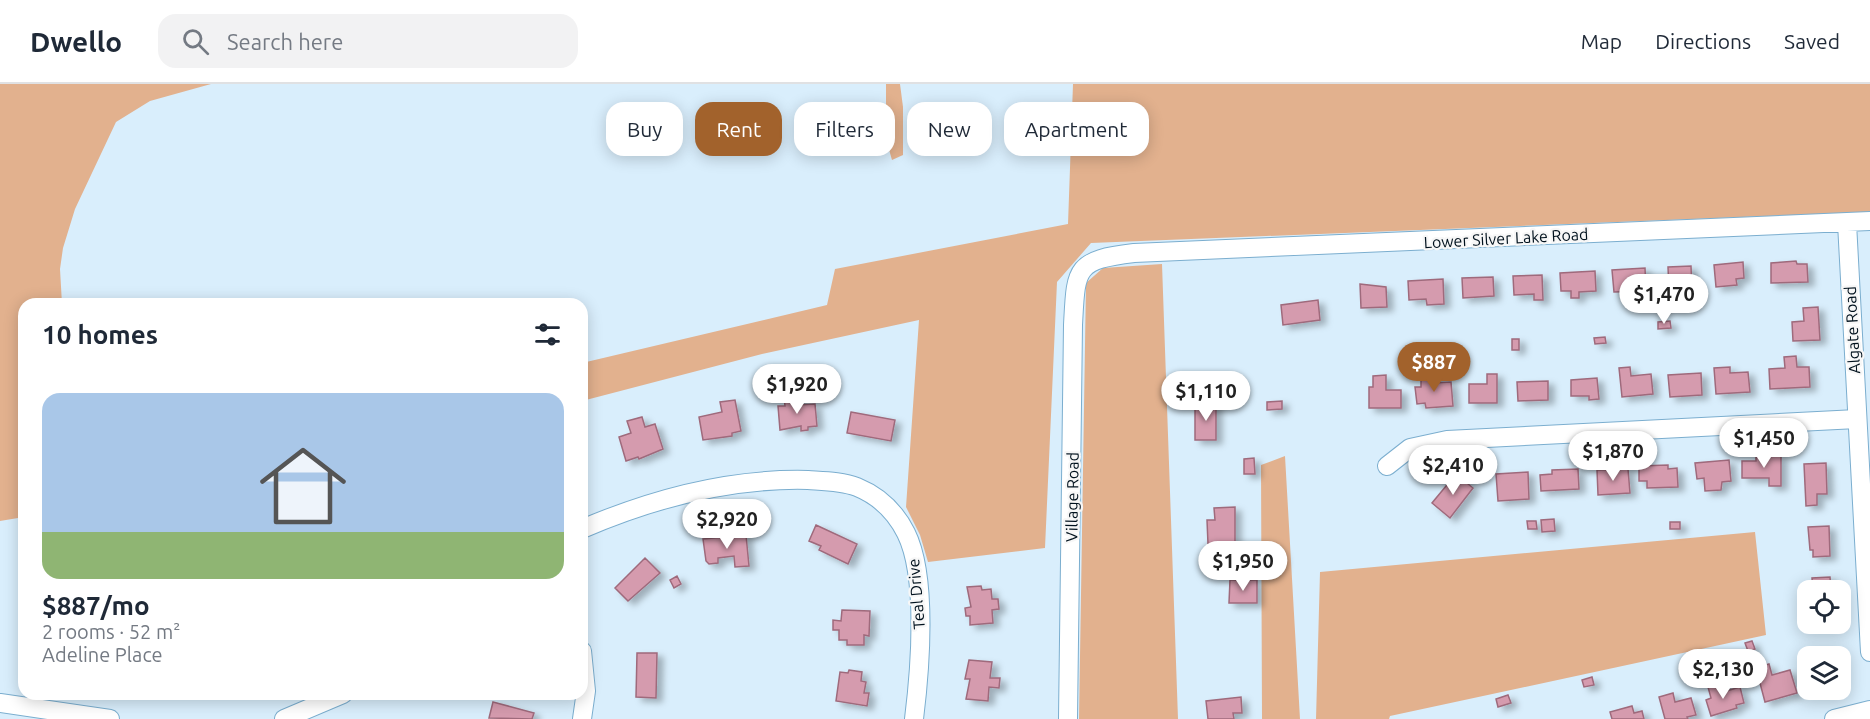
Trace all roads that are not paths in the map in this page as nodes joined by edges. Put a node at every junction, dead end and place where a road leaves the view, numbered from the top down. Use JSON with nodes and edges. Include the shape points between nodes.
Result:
{"nodes":[{"id":1,"x":1870,"y":222,"type":"edge"},
{"id":2,"x":1846,"y":223,"type":"junction"},
{"id":3,"x":1078,"y":275,"type":"joint"},
{"id":4,"x":1857,"y":419,"type":"junction"},
{"id":5,"x":1387,"y":466,"type":"dead end"},
{"id":6,"x":588,"y":527,"type":"edge"},
{"id":7,"x":1870,"y":652,"type":"edge"},
{"id":8,"x":329,"y":700,"type":"edge"},
{"id":9,"x":585,"y":700,"type":"edge"},
{"id":10,"x":0,"y":703,"type":"edge"},
{"id":11,"x":1870,"y":710,"type":"edge"},
{"id":12,"x":110,"y":719,"type":"edge"},
{"id":13,"x":284,"y":719,"type":"edge"},
{"id":14,"x":582,"y":719,"type":"edge"},
{"id":15,"x":914,"y":719,"type":"edge"},
{"id":16,"x":1068,"y":719,"type":"edge"},
{"id":17,"x":1834,"y":719,"type":"edge"}],
"edges":[{"from":1,"to":2,"type":"street","name":"Lower Silver Lake Road"},
{"from":2,"to":3,"type":"street","name":"Lower Silver Lake Road","via":[[1143,253],[1098,258]]},
{"from":2,"to":4,"type":"street","name":"Algate Road"},
{"from":3,"to":16,"type":"street","name":"Village Road","via":[[1073,325]]},
{"from":4,"to":5,"type":"street","via":[[1448,440],[1410,448]]},
{"from":4,"to":7,"type":"street","name":"Algate Road"},
{"from":6,"to":15,"type":"street","name":"Teal Drive","via":[[652,502],[747,483],[827,481],[872,495],[897,517],[907,534],[916,569],[920,644]]},
{"from":8,"to":13,"type":"street"},
{"from":9,"to":14,"type":"street"},
{"from":10,"to":12,"type":"street"},
{"from":11,"to":17,"type":"street"}]}
